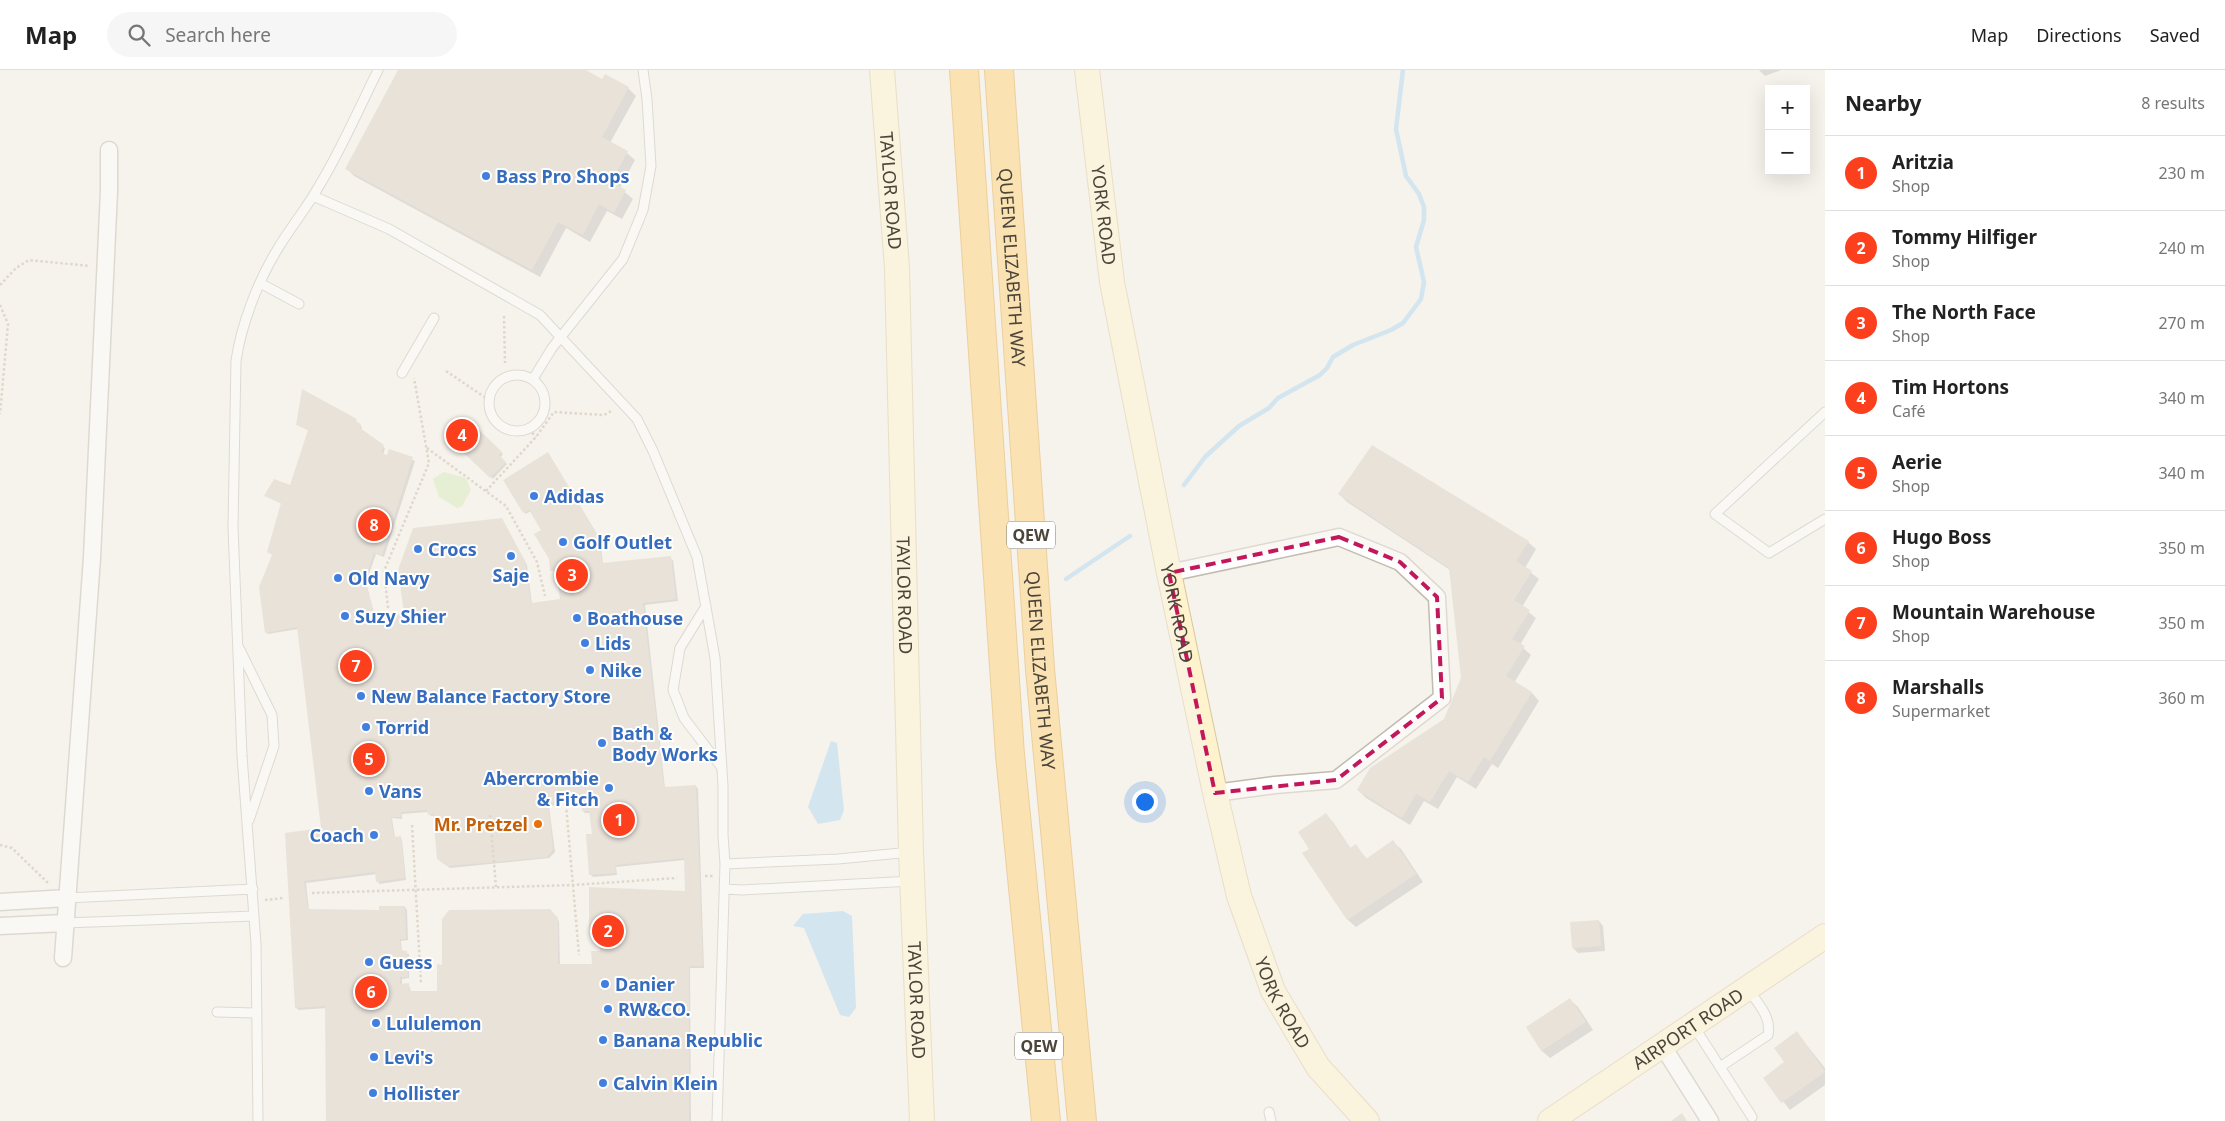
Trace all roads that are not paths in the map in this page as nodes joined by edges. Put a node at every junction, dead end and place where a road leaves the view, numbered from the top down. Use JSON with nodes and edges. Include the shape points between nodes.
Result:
{"nodes":[{"id":1,"x":378,"y":70,"type":"edge"},
{"id":2,"x":643,"y":70,"type":"edge"},
{"id":3,"x":882,"y":70,"type":"edge"},
{"id":4,"x":964,"y":70,"type":"edge"},
{"id":5,"x":999,"y":70,"type":"edge"},
{"id":6,"x":1087,"y":70,"type":"edge"},
{"id":7,"x":108,"y":150,"type":"dead end"},
{"id":8,"x":313,"y":196,"type":"junction"},
{"id":9,"x":260,"y":282,"type":"junction"},
{"id":10,"x":300,"y":304,"type":"dead end"},
{"id":11,"x":434,"y":318,"type":"dead end"},
{"id":12,"x":562,"y":338,"type":"junction"},
{"id":13,"x":402,"y":373,"type":"dead end"},
{"id":14,"x":533,"y":379,"type":"junction"},
{"id":15,"x":1825,"y":412,"type":"edge"},
{"id":16,"x":1825,"y":519,"type":"edge"},
{"id":17,"x":1169,"y":573,"type":"junction"},
{"id":18,"x":706,"y":606,"type":"junction"},
{"id":19,"x":237,"y":644,"type":"junction"},
{"id":20,"x":722,"y":768,"type":"junction"},
{"id":21,"x":1214,"y":793,"type":"junction"},
{"id":22,"x":248,"y":826,"type":"junction"},
{"id":23,"x":911,"y":852,"type":"junction"},
{"id":24,"x":725,"y":864,"type":"junction"},
{"id":25,"x":913,"y":880,"type":"junction"},
{"id":26,"x":253,"y":889,"type":"junction"},
{"id":27,"x":725,"y":889,"type":"junction"},
{"id":28,"x":67,"y":898,"type":"junction"},
{"id":29,"x":0,"y":902,"type":"edge"},
{"id":30,"x":254,"y":916,"type":"junction"},
{"id":31,"x":66,"y":923,"type":"junction"},
{"id":32,"x":0,"y":926,"type":"edge"},
{"id":33,"x":1825,"y":936,"type":"edge"},
{"id":34,"x":63,"y":958,"type":"dead end"},
{"id":35,"x":1031,"y":970,"type":"junction"},
{"id":36,"x":1747,"y":988,"type":"junction"},
{"id":37,"x":1070,"y":1000,"type":"junction"},
{"id":38,"x":217,"y":1012,"type":"dead end"},
{"id":39,"x":257,"y":1013,"type":"junction"},
{"id":40,"x":1692,"y":1025,"type":"junction"},
{"id":41,"x":1662,"y":1045,"type":"junction"},
{"id":42,"x":1720,"y":1067,"type":"junction"},
{"id":43,"x":1752,"y":1117,"type":"dead end"},
{"id":44,"x":258,"y":1121,"type":"edge"},
{"id":45,"x":717,"y":1121,"type":"edge"},
{"id":46,"x":922,"y":1121,"type":"edge"},
{"id":47,"x":1038,"y":1121,"type":"edge"},
{"id":48,"x":1046,"y":1121,"type":"edge"},
{"id":49,"x":1082,"y":1121,"type":"edge"},
{"id":50,"x":1087,"y":1121,"type":"edge"},
{"id":51,"x":1367,"y":1121,"type":"edge"},
{"id":52,"x":1550,"y":1121,"type":"edge"},
{"id":53,"x":1710,"y":1121,"type":"edge"}],
"edges":[{"from":1,"to":8,"type":"lane"},
{"from":2,"to":12,"type":"lane","via":[[651,166],[643,210],[623,259]]},
{"from":3,"to":23,"type":"main road","name":"TAYLOR ROAD","via":[[897,268]]},
{"from":4,"to":35,"type":"highway","name":"QUEEN ELIZABETH WAY","number":"QEW","via":[[1010,755]]},
{"from":5,"to":37,"type":"highway","name":"QUEEN ELIZABETH WAY","number":"QEW","via":[[1040,669]]},
{"from":6,"to":17,"type":"main road","name":"YORK ROAD","via":[[1112,282]]},
{"from":7,"to":28,"type":"street","via":[[106,268],[92,558]]},
{"from":8,"to":9,"type":"lane","via":[[276,251]]},
{"from":8,"to":12,"type":"lane","via":[[406,238],[540,315]]},
{"from":9,"to":10,"type":"lane"},
{"from":9,"to":19,"type":"lane","via":[[239,340],[235,374],[233,527]]},
{"from":11,"to":13,"type":"lane"},
{"from":12,"to":14,"type":"lane"},
{"from":12,"to":18,"type":"lane","via":[[637,419],[694,550]]},
{"from":14,"to":14,"type":"lane","via":[[544,392],[545,410],[536,424],[529,429],[512,431],[497,423],[489,400],[491,390],[505,377],[514,374]]},
{"from":15,"to":16,"type":"lane","via":[[1715,514],[1769,553]]},
{"from":17,"to":21,"type":"main road","name":"YORK ROAD"},
{"from":17,"to":21,"type":"street","via":[[1339,537],[1400,562],[1437,597],[1442,698],[1336,780]]},
{"from":18,"to":20,"type":"lane","via":[[715,658]]},
{"from":18,"to":20,"type":"lane","via":[[680,648],[673,690],[684,718]]},
{"from":19,"to":22,"type":"lane"},
{"from":19,"to":22,"type":"lane","via":[[272,715],[274,738]]},
{"from":20,"to":24,"type":"lane"},
{"from":21,"to":51,"type":"main road","name":"YORK ROAD","via":[[1239,896],[1273,991],[1318,1067]]},
{"from":22,"to":26,"type":"lane"},
{"from":23,"to":24,"type":"lane"},
{"from":23,"to":25,"type":"main road","name":"TAYLOR ROAD"},
{"from":24,"to":27,"type":"lane"},
{"from":25,"to":27,"type":"lane"},
{"from":25,"to":46,"type":"main road","name":"TAYLOR ROAD"},
{"from":26,"to":28,"type":"lane"},
{"from":26,"to":30,"type":"lane"},
{"from":27,"to":45,"type":"lane"},
{"from":28,"to":29,"type":"street"},
{"from":28,"to":31,"type":"street"},
{"from":30,"to":31,"type":"lane"},
{"from":30,"to":39,"type":"lane"},
{"from":31,"to":32,"type":"street"},
{"from":31,"to":34,"type":"street"},
{"from":33,"to":36,"type":"main road","name":"AIRPORT ROAD"},
{"from":35,"to":47,"type":"highway"},
{"from":35,"to":48,"type":"highway","name":"QUEEN ELIZABETH WAY","number":"QEW"},
{"from":36,"to":40,"type":"main road","name":"AIRPORT ROAD"},
{"from":36,"to":42,"type":"lane","via":[[1766,1016],[1770,1026],[1768,1035]]},
{"from":37,"to":49,"type":"highway","name":"QUEEN ELIZABETH WAY","number":"QEW"},
{"from":37,"to":50,"type":"highway"},
{"from":38,"to":39,"type":"lane"},
{"from":39,"to":44,"type":"lane"},
{"from":40,"to":41,"type":"main road","name":"AIRPORT ROAD"},
{"from":40,"to":42,"type":"lane"},
{"from":41,"to":52,"type":"main road","name":"AIRPORT ROAD"},
{"from":41,"to":53,"type":"street"},
{"from":42,"to":43,"type":"lane"}]}
